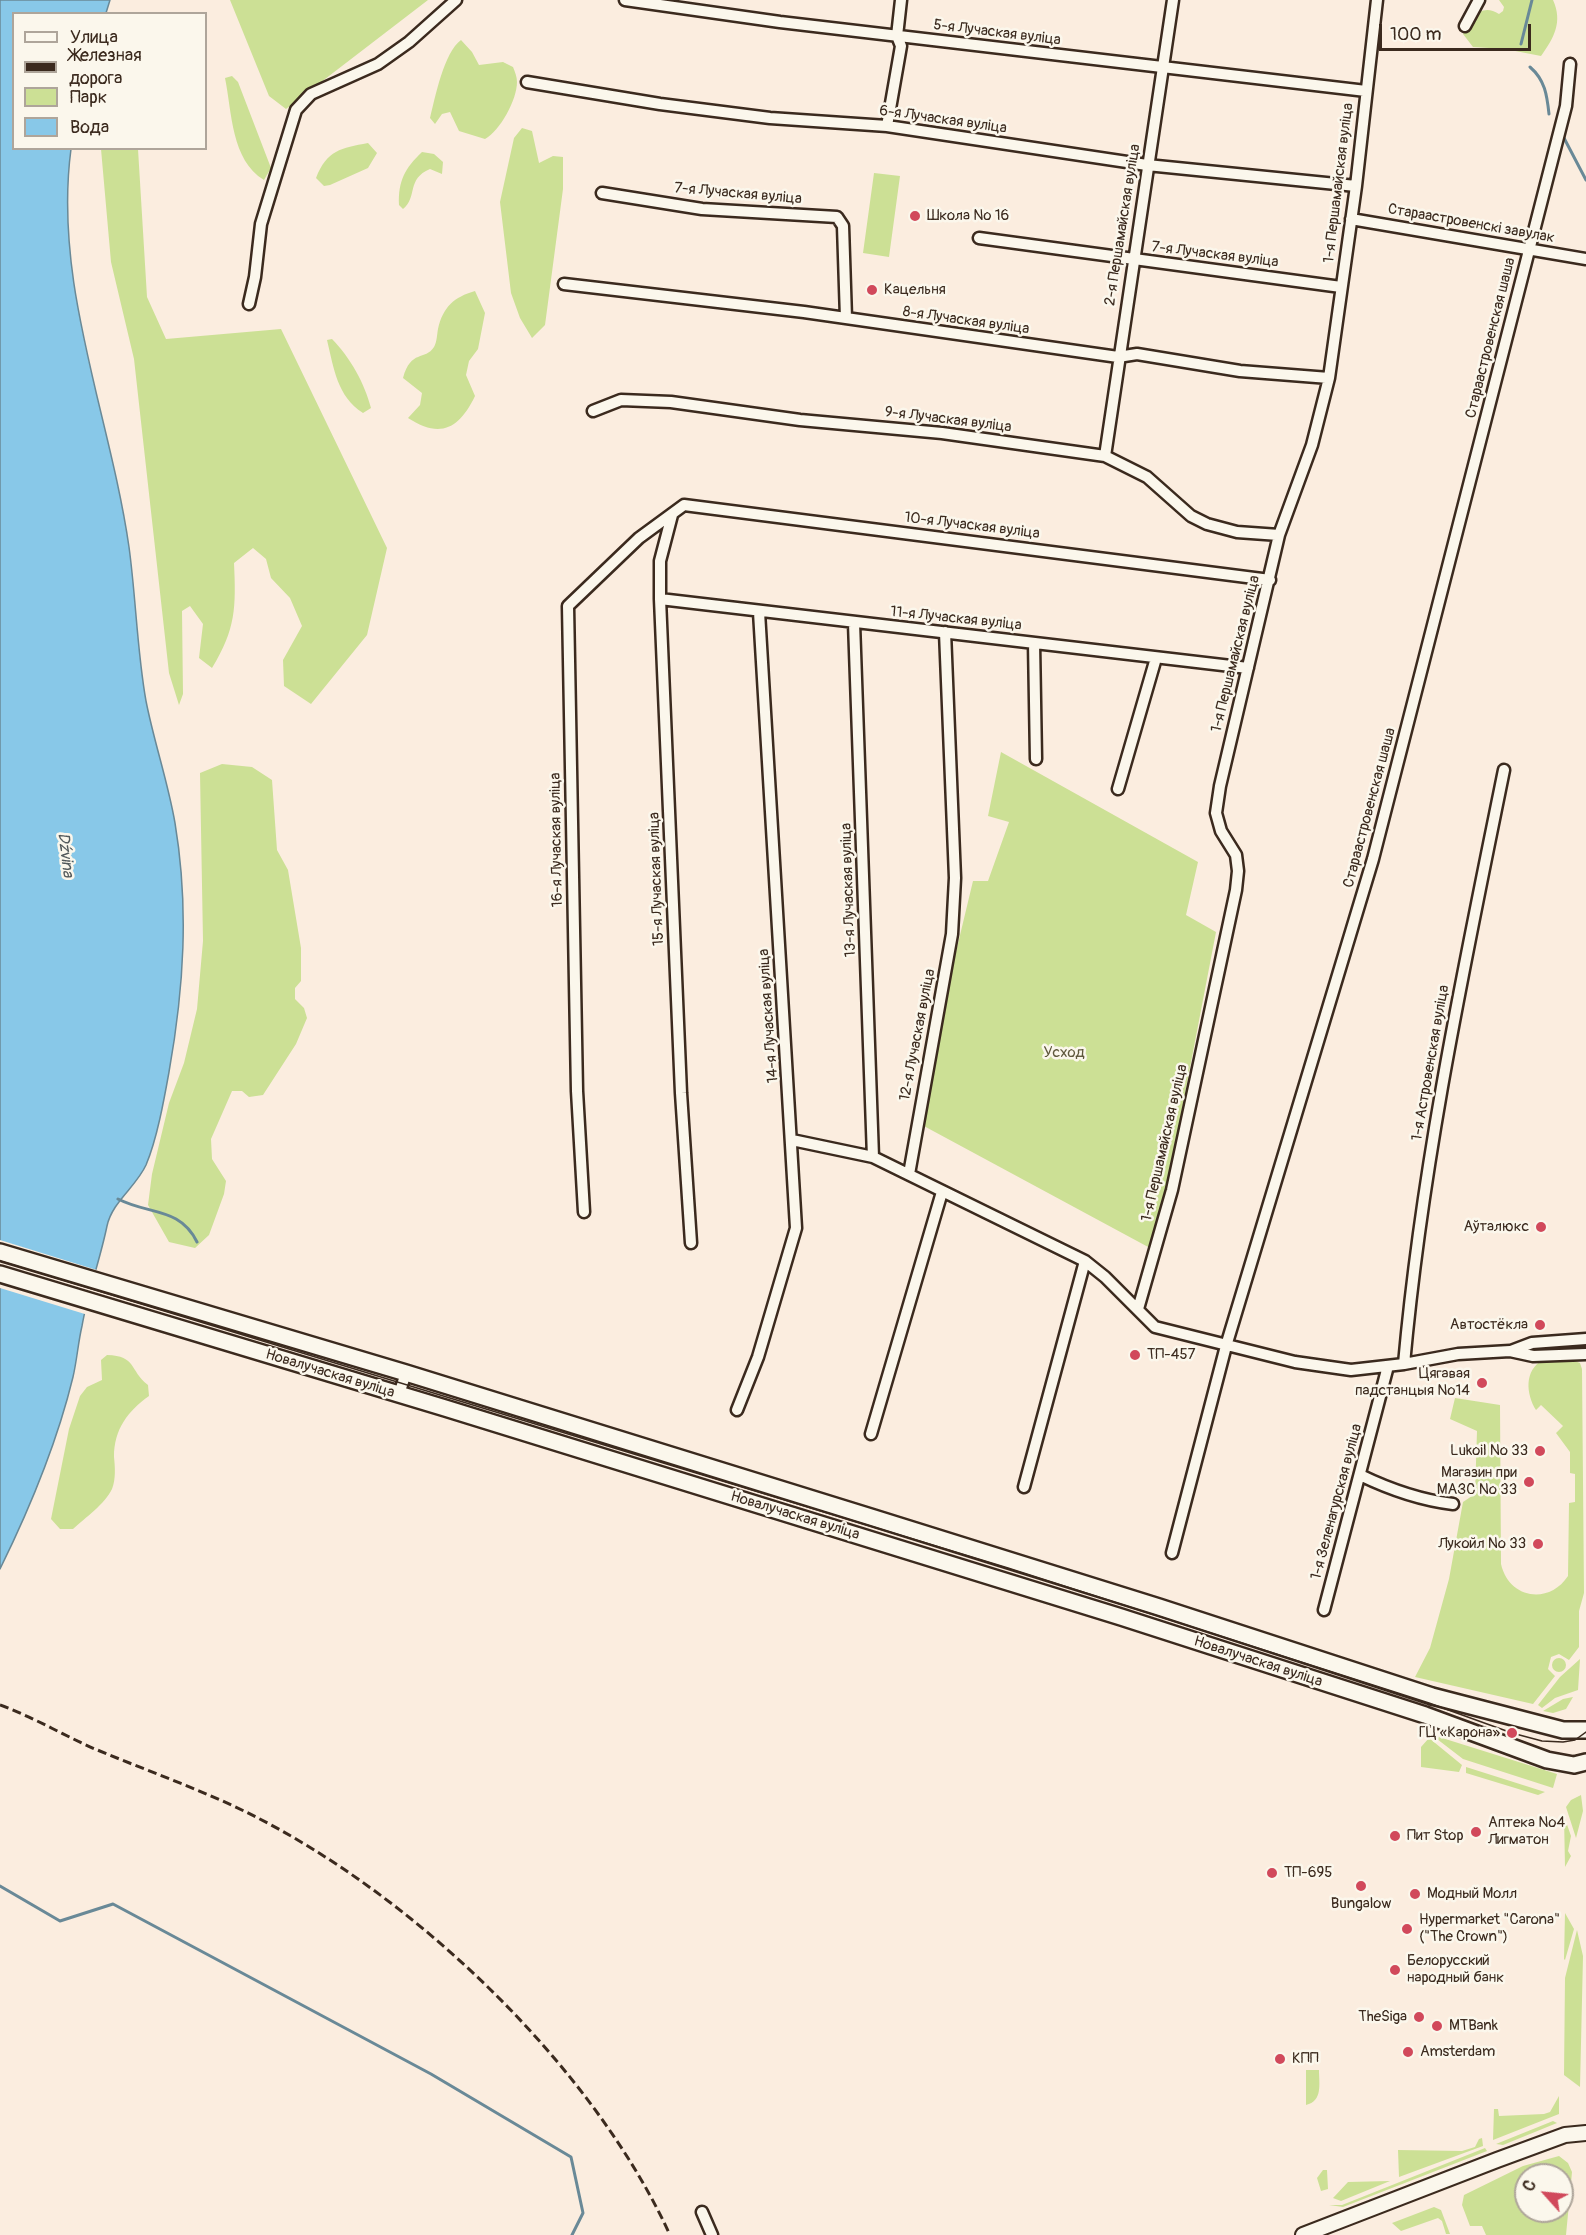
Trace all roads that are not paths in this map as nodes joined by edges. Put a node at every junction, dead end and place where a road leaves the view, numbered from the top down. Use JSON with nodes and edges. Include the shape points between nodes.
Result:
{"nodes":[{"id":1,"x":456,"y":0,"type":"edge"},
{"id":2,"x":625,"y":0,"type":"edge"},
{"id":3,"x":901,"y":0,"type":"edge"},
{"id":4,"x":1173,"y":0,"type":"edge"},
{"id":5,"x":1377,"y":0,"type":"edge"},
{"id":6,"x":1479,"y":0,"type":"edge"},
{"id":7,"x":1465,"y":26,"type":"dead end"},
{"id":8,"x":897,"y":36,"type":"junction"},
{"id":9,"x":1570,"y":64,"type":"dead end"},
{"id":10,"x":1162,"y":68,"type":"junction"},
{"id":11,"x":527,"y":82,"type":"dead end"},
{"id":12,"x":1366,"y":92,"type":"junction"},
{"id":13,"x":887,"y":126,"type":"junction"},
{"id":14,"x":1148,"y":165,"type":"junction"},
{"id":15,"x":1356,"y":186,"type":"junction"},
{"id":16,"x":602,"y":193,"type":"dead end"},
{"id":17,"x":1351,"y":219,"type":"junction"},
{"id":18,"x":979,"y":238,"type":"dead end"},
{"id":19,"x":1528,"y":249,"type":"junction"},
{"id":20,"x":1586,"y":259,"type":"edge"},
{"id":21,"x":1134,"y":260,"type":"junction"},
{"id":22,"x":564,"y":284,"type":"dead end"},
{"id":23,"x":1341,"y":286,"type":"junction"},
{"id":24,"x":249,"y":304,"type":"dead end"},
{"id":25,"x":846,"y":318,"type":"junction"},
{"id":26,"x":1118,"y":357,"type":"junction"},
{"id":27,"x":1329,"y":378,"type":"junction"},
{"id":28,"x":593,"y":411,"type":"dead end"},
{"id":29,"x":1105,"y":456,"type":"junction"},
{"id":30,"x":672,"y":515,"type":"junction"},
{"id":31,"x":1279,"y":535,"type":"junction"},
{"id":32,"x":1270,"y":580,"type":"junction"},
{"id":33,"x":660,"y":599,"type":"junction"},
{"id":34,"x":759,"y":612,"type":"junction"},
{"id":35,"x":854,"y":623,"type":"junction"},
{"id":36,"x":945,"y":633,"type":"junction"},
{"id":37,"x":1034,"y":643,"type":"junction"},
{"id":38,"x":1156,"y":658,"type":"junction"},
{"id":39,"x":1248,"y":668,"type":"junction"},
{"id":40,"x":1036,"y":759,"type":"dead end"},
{"id":41,"x":1504,"y":770,"type":"dead end"},
{"id":42,"x":1118,"y":789,"type":"dead end"},
{"id":43,"x":792,"y":1140,"type":"junction"},
{"id":44,"x":873,"y":1157,"type":"junction"},
{"id":45,"x":909,"y":1174,"type":"junction"},
{"id":46,"x":942,"y":1192,"type":"junction"},
{"id":47,"x":584,"y":1212,"type":"dead end"},
{"id":48,"x":691,"y":1243,"type":"dead end"},
{"id":49,"x":0,"y":1252,"type":"edge"},
{"id":50,"x":1084,"y":1261,"type":"junction"},
{"id":51,"x":0,"y":1275,"type":"edge"},
{"id":52,"x":1138,"y":1309,"type":"junction"},
{"id":53,"x":1586,"y":1338,"type":"edge"},
{"id":54,"x":1226,"y":1346,"type":"junction"},
{"id":55,"x":1510,"y":1351,"type":"junction"},
{"id":56,"x":1586,"y":1354,"type":"edge"},
{"id":57,"x":1404,"y":1364,"type":"junction"},
{"id":58,"x":1388,"y":1366,"type":"junction"},
{"id":59,"x":406,"y":1373,"type":"junction"},
{"id":60,"x":399,"y":1395,"type":"junction"},
{"id":61,"x":737,"y":1410,"type":"dead end"},
{"id":62,"x":871,"y":1434,"type":"dead end"},
{"id":63,"x":1360,"y":1475,"type":"junction"},
{"id":64,"x":1024,"y":1487,"type":"dead end"},
{"id":65,"x":1453,"y":1504,"type":"dead end"},
{"id":66,"x":1172,"y":1553,"type":"dead end"},
{"id":67,"x":1324,"y":1611,"type":"dead end"},
{"id":68,"x":1432,"y":1696,"type":"junction"},
{"id":69,"x":1425,"y":1716,"type":"junction"},
{"id":70,"x":1586,"y":1730,"type":"edge"},
{"id":71,"x":1586,"y":1762,"type":"edge"},
{"id":72,"x":1586,"y":2133,"type":"edge"},
{"id":73,"x":702,"y":2212,"type":"dead end"},
{"id":74,"x":712,"y":2235,"type":"edge"},
{"id":75,"x":1303,"y":2235,"type":"edge"}],
"edges":[{"from":1,"to":24,"type":"street","via":[[386,58],[311,94],[296,110],[261,224]]},
{"from":2,"to":8,"type":"street","name":"5-я Лучаская вуліца"},
{"from":3,"to":8,"type":"street"},
{"from":4,"to":10,"type":"street","name":"2-я Першамайская вуліца"},
{"from":5,"to":12,"type":"street","name":"1-я Першамайская вуліца"},
{"from":6,"to":7,"type":"street"},
{"from":8,"to":10,"type":"street","name":"5-я Лучаская вуліца"},
{"from":8,"to":13,"type":"street","via":[[901,46]]},
{"from":9,"to":19,"type":"street","name":"Стараастровенская шаша","via":[[1566,106]]},
{"from":10,"to":12,"type":"street","name":"5-я Лучаская вуліца"},
{"from":10,"to":14,"type":"street","name":"2-я Першамайская вуліца"},
{"from":11,"to":13,"type":"street","name":"6-я Лучаская вуліца","via":[[770,118]]},
{"from":12,"to":15,"type":"street","name":"1-я Першамайская вуліца"},
{"from":13,"to":14,"type":"street","name":"6-я Лучаская вуліца"},
{"from":14,"to":15,"type":"street","name":"6-я Лучаская вуліца"},
{"from":14,"to":21,"type":"street","name":"2-я Першамайская вуліца"},
{"from":15,"to":17,"type":"street","name":"1-я Першамайская вуліца"},
{"from":16,"to":25,"type":"street","name":"7-я Лучаская вуліца","via":[[702,210],[837,217],[843,226]]},
{"from":17,"to":19,"type":"street","name":"Стараастровенскі завулак"},
{"from":17,"to":23,"type":"street","name":"1-я Першамайская вуліца"},
{"from":18,"to":21,"type":"street","name":"7-я Лучаская вуліца"},
{"from":19,"to":20,"type":"street","name":"Стараастровенскі завулак"},
{"from":19,"to":54,"type":"street","name":"Стараастровенская шаша","via":[[1373,859]]},
{"from":21,"to":23,"type":"street","name":"7-я Лучаская вуліца"},
{"from":21,"to":26,"type":"street","name":"2-я Першамайская вуліца"},
{"from":22,"to":25,"type":"street","name":"8-я Лучаская вуліца"},
{"from":23,"to":27,"type":"street","name":"1-я Першамайская вуліца"},
{"from":25,"to":26,"type":"street","name":"8-я Лучаская вуліца"},
{"from":26,"to":27,"type":"street","name":"8-я Лучаская вуліца","via":[[1137,354],[1240,371]]},
{"from":26,"to":29,"type":"street","name":"2-я Першамайская вуліца"},
{"from":27,"to":31,"type":"street","name":"1-я Першамайская вуліца","via":[[1311,446]]},
{"from":28,"to":29,"type":"street","name":"9-я Лучаская вуліца","via":[[621,400],[671,402]]},
{"from":29,"to":31,"type":"street","name":"9-я Лучаская вуліца","via":[[1147,477],[1191,516],[1206,524],[1238,532]]},
{"from":30,"to":32,"type":"street","name":"10-я Лучаская вуліца","via":[[684,505]]},
{"from":30,"to":33,"type":"street","name":"15-я Лучаская вуліца","via":[[660,561]]},
{"from":30,"to":47,"type":"street","name":"16-я Лучаская вуліца","via":[[639,538],[568,606],[577,1091]]},
{"from":31,"to":32,"type":"street","name":"1-я Першамайская вуліца"},
{"from":32,"to":39,"type":"street","name":"1-я Першамайская вуліца"},
{"from":33,"to":34,"type":"street","name":"11-я Лучаская вуліца"},
{"from":33,"to":48,"type":"street","name":"15-я Лучаская вуліца"},
{"from":34,"to":35,"type":"street","name":"11-я Лучаская вуліца"},
{"from":34,"to":43,"type":"street","name":"14-я Лучаская вуліца"},
{"from":35,"to":36,"type":"street","name":"11-я Лучаская вуліца"},
{"from":35,"to":44,"type":"street","name":"13-я Лучаская вуліца"},
{"from":36,"to":37,"type":"street","name":"11-я Лучаская вуліца"},
{"from":36,"to":45,"type":"street","name":"12-я Лучаская вуліца","via":[[955,878],[952,934]]},
{"from":37,"to":38,"type":"street","name":"11-я Лучаская вуліца"},
{"from":37,"to":40,"type":"street"},
{"from":38,"to":39,"type":"street","name":"11-я Лучаская вуліца"},
{"from":38,"to":42,"type":"street"},
{"from":39,"to":52,"type":"street","name":"1-я Першамайская вуліца","via":[[1216,813],[1221,831],[1236,855],[1236,890],[1172,1190]]},
{"from":41,"to":57,"type":"street","name":"1-я Астровенская вуліца","via":[[1448,1044]]},
{"from":43,"to":44,"type":"street"},
{"from":43,"to":61,"type":"street","name":"14-я Лучаская вуліца","via":[[796,1228],[758,1357]]},
{"from":44,"to":45,"type":"street"},
{"from":45,"to":46,"type":"street"},
{"from":46,"to":50,"type":"street"},
{"from":46,"to":62,"type":"street"},
{"from":49,"to":59,"type":"main road","name":"Новалучаская вуліца"},
{"from":50,"to":52,"type":"street"},
{"from":50,"to":64,"type":"street"},
{"from":51,"to":60,"type":"main road","name":"Новалучаская вуліца"},
{"from":52,"to":54,"type":"street","via":[[1155,1327]]},
{"from":53,"to":55,"type":"street","via":[[1532,1343]]},
{"from":54,"to":58,"type":"street","via":[[1351,1370]]},
{"from":54,"to":66,"type":"street","name":"Стараастровенская шаша"},
{"from":55,"to":56,"type":"street","via":[[1533,1356]]},
{"from":55,"to":57,"type":"street","via":[[1458,1354]]},
{"from":57,"to":58,"type":"street"},
{"from":58,"to":63,"type":"street","name":"1-я Зеленагурская вуліца"},
{"from":59,"to":60,"type":"street"},
{"from":59,"to":68,"type":"main road","name":"Новалучаская вуліца"},
{"from":60,"to":69,"type":"main road","name":"Новалучаская вуліца","via":[[1110,1613]]},
{"from":63,"to":65,"type":"street","via":[[1425,1501]]},
{"from":63,"to":67,"type":"street","name":"1-я Зеленагурская вуліца"},
{"from":68,"to":69,"type":"street"},
{"from":68,"to":70,"type":"main road","name":"Новалучаская вуліца","via":[[1563,1730]]},
{"from":69,"to":71,"type":"main road","name":"Новалучаская вуліца","via":[[1547,1760],[1574,1765]]},
{"from":72,"to":75,"type":"street","via":[[1565,2135]]},
{"from":73,"to":74,"type":"street"}]}
